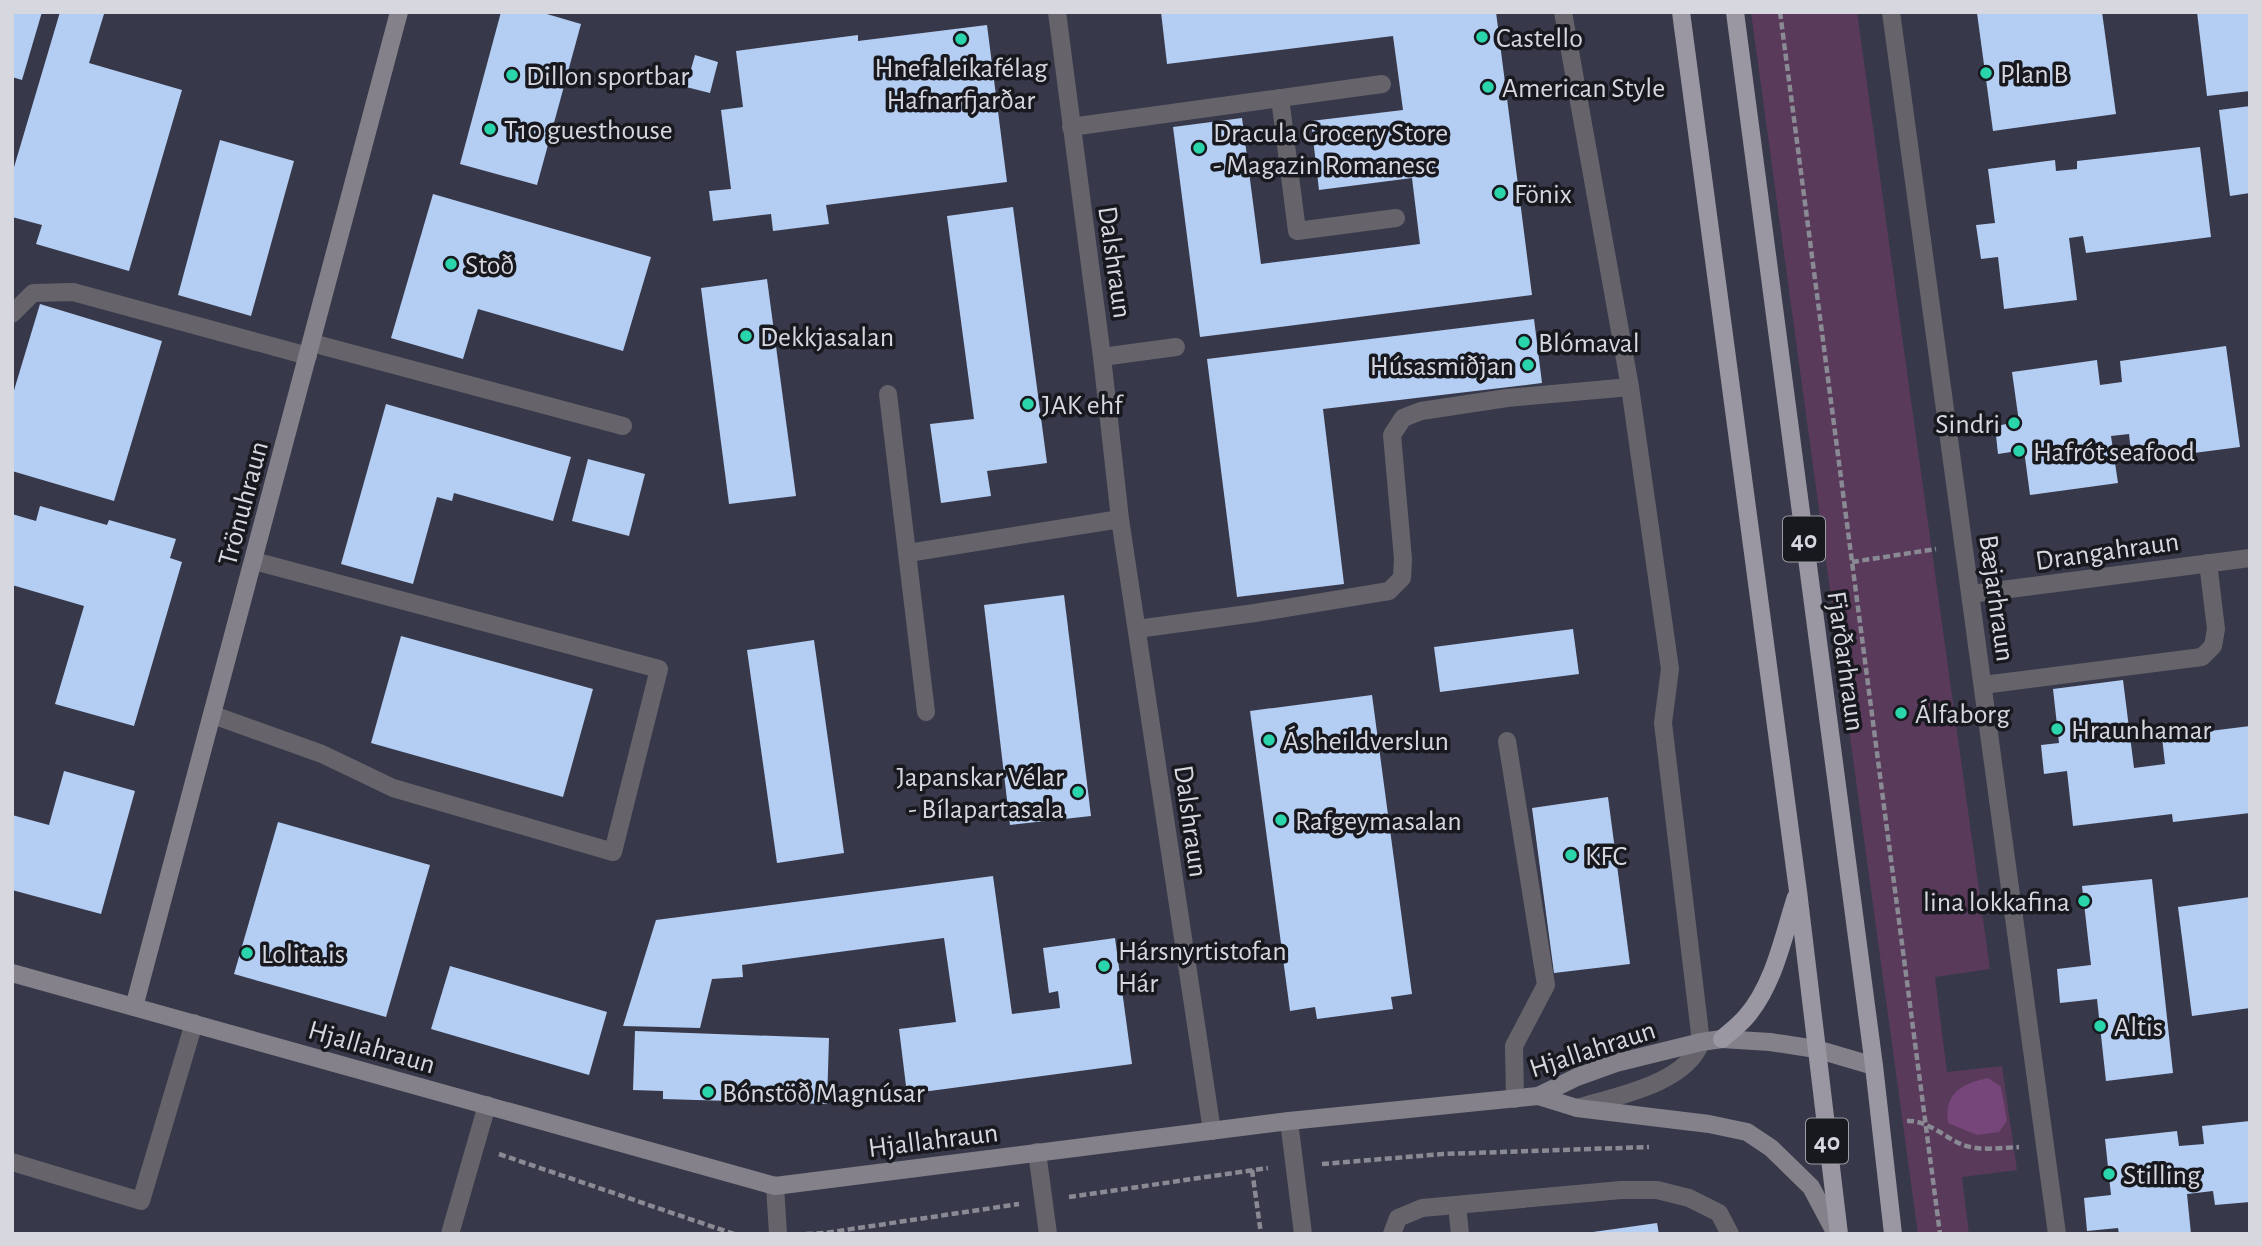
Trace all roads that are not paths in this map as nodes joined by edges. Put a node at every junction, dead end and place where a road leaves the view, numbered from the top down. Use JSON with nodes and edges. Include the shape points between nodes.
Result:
{"nodes":[{"id":1,"x":399,"y":12,"type":"edge"},
{"id":2,"x":1057,"y":12,"type":"edge"},
{"id":3,"x":1563,"y":12,"type":"edge"},
{"id":4,"x":1681,"y":12,"type":"edge"},
{"id":5,"x":1735,"y":12,"type":"edge"},
{"id":6,"x":1891,"y":12,"type":"edge"},
{"id":7,"x":1382,"y":84,"type":"dead end"},
{"id":8,"x":1280,"y":98,"type":"junction"},
{"id":9,"x":1071,"y":127,"type":"junction"},
{"id":10,"x":1396,"y":218,"type":"dead end"},
{"id":11,"x":12,"y":314,"type":"edge"},
{"id":12,"x":1176,"y":347,"type":"dead end"},
{"id":13,"x":310,"y":350,"type":"junction"},
{"id":14,"x":1102,"y":357,"type":"junction"},
{"id":15,"x":1630,"y":387,"type":"junction"},
{"id":16,"x":888,"y":394,"type":"dead end"},
{"id":17,"x":623,"y":426,"type":"dead end"},
{"id":18,"x":1120,"y":519,"type":"junction"},
{"id":19,"x":908,"y":553,"type":"junction"},
{"id":20,"x":2250,"y":558,"type":"edge"},
{"id":21,"x":254,"y":561,"type":"junction"},
{"id":22,"x":2208,"y":563,"type":"junction"},
{"id":23,"x":1971,"y":594,"type":"junction"},
{"id":24,"x":1137,"y":629,"type":"junction"},
{"id":25,"x":1983,"y":685,"type":"junction"},
{"id":26,"x":926,"y":712,"type":"dead end"},
{"id":27,"x":213,"y":715,"type":"junction"},
{"id":28,"x":1507,"y":741,"type":"dead end"},
{"id":29,"x":1798,"y":891,"type":"junction"},
{"id":30,"x":12,"y":973,"type":"edge"},
{"id":31,"x":134,"y":1007,"type":"junction"},
{"id":32,"x":194,"y":1023,"type":"junction"},
{"id":33,"x":1722,"y":1039,"type":"junction"},
{"id":34,"x":1701,"y":1042,"type":"junction"},
{"id":35,"x":1816,"y":1049,"type":"junction"},
{"id":36,"x":1874,"y":1066,"type":"junction"},
{"id":37,"x":1538,"y":1096,"type":"junction"},
{"id":38,"x":1515,"y":1099,"type":"junction"},
{"id":39,"x":487,"y":1105,"type":"junction"},
{"id":40,"x":1577,"y":1108,"type":"junction"},
{"id":41,"x":1289,"y":1121,"type":"junction"},
{"id":42,"x":1212,"y":1131,"type":"junction"},
{"id":43,"x":1038,"y":1152,"type":"junction"},
{"id":44,"x":12,"y":1162,"type":"edge"},
{"id":45,"x":775,"y":1186,"type":"junction"},
{"id":46,"x":1457,"y":1205,"type":"junction"},
{"id":47,"x":450,"y":1234,"type":"edge"},
{"id":48,"x":778,"y":1234,"type":"edge"},
{"id":49,"x":1048,"y":1234,"type":"edge"},
{"id":50,"x":1303,"y":1234,"type":"edge"},
{"id":51,"x":1392,"y":1234,"type":"edge"},
{"id":52,"x":1460,"y":1234,"type":"edge"},
{"id":53,"x":1730,"y":1234,"type":"edge"},
{"id":54,"x":1838,"y":1234,"type":"edge"},
{"id":55,"x":1893,"y":1234,"type":"edge"},
{"id":56,"x":2057,"y":1234,"type":"edge"}],
"edges":[{"from":1,"to":13,"type":"street","name":"Trönuhraun"},
{"from":2,"to":9,"type":"street","name":"Dalshraun"},
{"from":3,"to":15,"type":"street"},
{"from":4,"to":29,"type":"main road","number":"40"},
{"from":5,"to":36,"type":"main road","name":"Fjarðarhraun","number":"40"},
{"from":6,"to":23,"type":"street","name":"Bæjarhraun"},
{"from":7,"to":8,"type":"street"},
{"from":8,"to":9,"type":"street"},
{"from":8,"to":10,"type":"street","via":[[1297,231]]},
{"from":9,"to":14,"type":"street","name":"Dalshraun"},
{"from":11,"to":13,"type":"street","via":[[33,293],[73,292]]},
{"from":12,"to":14,"type":"street"},
{"from":13,"to":17,"type":"street"},
{"from":13,"to":21,"type":"street","name":"Trönuhraun"},
{"from":14,"to":18,"type":"street","name":"Dalshraun"},
{"from":15,"to":24,"type":"street","via":[[1507,398],[1403,418],[1392,435],[1402,578],[1389,591]]},
{"from":15,"to":34,"type":"street","via":[[1670,669],[1663,723]]},
{"from":16,"to":19,"type":"street"},
{"from":18,"to":19,"type":"street"},
{"from":18,"to":24,"type":"street","name":"Dalshraun"},
{"from":19,"to":26,"type":"street"},
{"from":20,"to":22,"type":"street","name":"Drangahraun"},
{"from":21,"to":27,"type":"street","name":"Trönuhraun"},
{"from":21,"to":27,"type":"street","via":[[659,669],[613,852],[393,788],[322,754]]},
{"from":22,"to":23,"type":"street","name":"Drangahraun"},
{"from":22,"to":25,"type":"street","via":[[2216,629],[2213,646],[2202,657]]},
{"from":23,"to":25,"type":"street","name":"Bæjarhraun"},
{"from":24,"to":42,"type":"street","name":"Dalshraun"},
{"from":25,"to":56,"type":"street","name":"Bæjarhraun"},
{"from":27,"to":31,"type":"street","name":"Trönuhraun"},
{"from":28,"to":38,"type":"street","via":[[1546,985],[1514,1046]]},
{"from":29,"to":33,"type":"main road","via":[[1759,1000]]},
{"from":29,"to":35,"type":"main road","number":"40"},
{"from":30,"to":31,"type":"street","name":"Hjallahraun"},
{"from":31,"to":32,"type":"street","name":"Hjallahraun"},
{"from":32,"to":39,"type":"street","name":"Hjallahraun"},
{"from":32,"to":44,"type":"street","via":[[141,1200]]},
{"from":33,"to":34,"type":"street","name":"Hjallahraun"},
{"from":33,"to":35,"type":"street","name":"Hjallahraun"},
{"from":34,"to":37,"type":"street","name":"Hjallahraun","via":[[1616,1063]]},
{"from":34,"to":40,"type":"street","via":[[1685,1066],[1653,1084]]},
{"from":35,"to":36,"type":"street","name":"Hjallahraun"},
{"from":35,"to":54,"type":"main road","number":"40"},
{"from":36,"to":55,"type":"main road","name":"Fjarðarhraun","number":"40"},
{"from":37,"to":38,"type":"street","name":"Hjallahraun"},
{"from":37,"to":40,"type":"street"},
{"from":38,"to":41,"type":"street","name":"Hjallahraun"},
{"from":39,"to":45,"type":"street","name":"Hjallahraun"},
{"from":39,"to":47,"type":"street"},
{"from":40,"to":54,"type":"street","via":[[1746,1132],[1771,1148],[1811,1187]]},
{"from":41,"to":42,"type":"street","name":"Hjallahraun"},
{"from":41,"to":50,"type":"street"},
{"from":42,"to":43,"type":"street","name":"Hjallahraun"},
{"from":43,"to":45,"type":"street","name":"Hjallahraun"},
{"from":43,"to":49,"type":"street"},
{"from":45,"to":48,"type":"street"},
{"from":46,"to":51,"type":"street","via":[[1422,1208],[1398,1218]]},
{"from":46,"to":52,"type":"street"},
{"from":46,"to":53,"type":"street","via":[[1657,1190],[1689,1198],[1719,1213]]}]}
